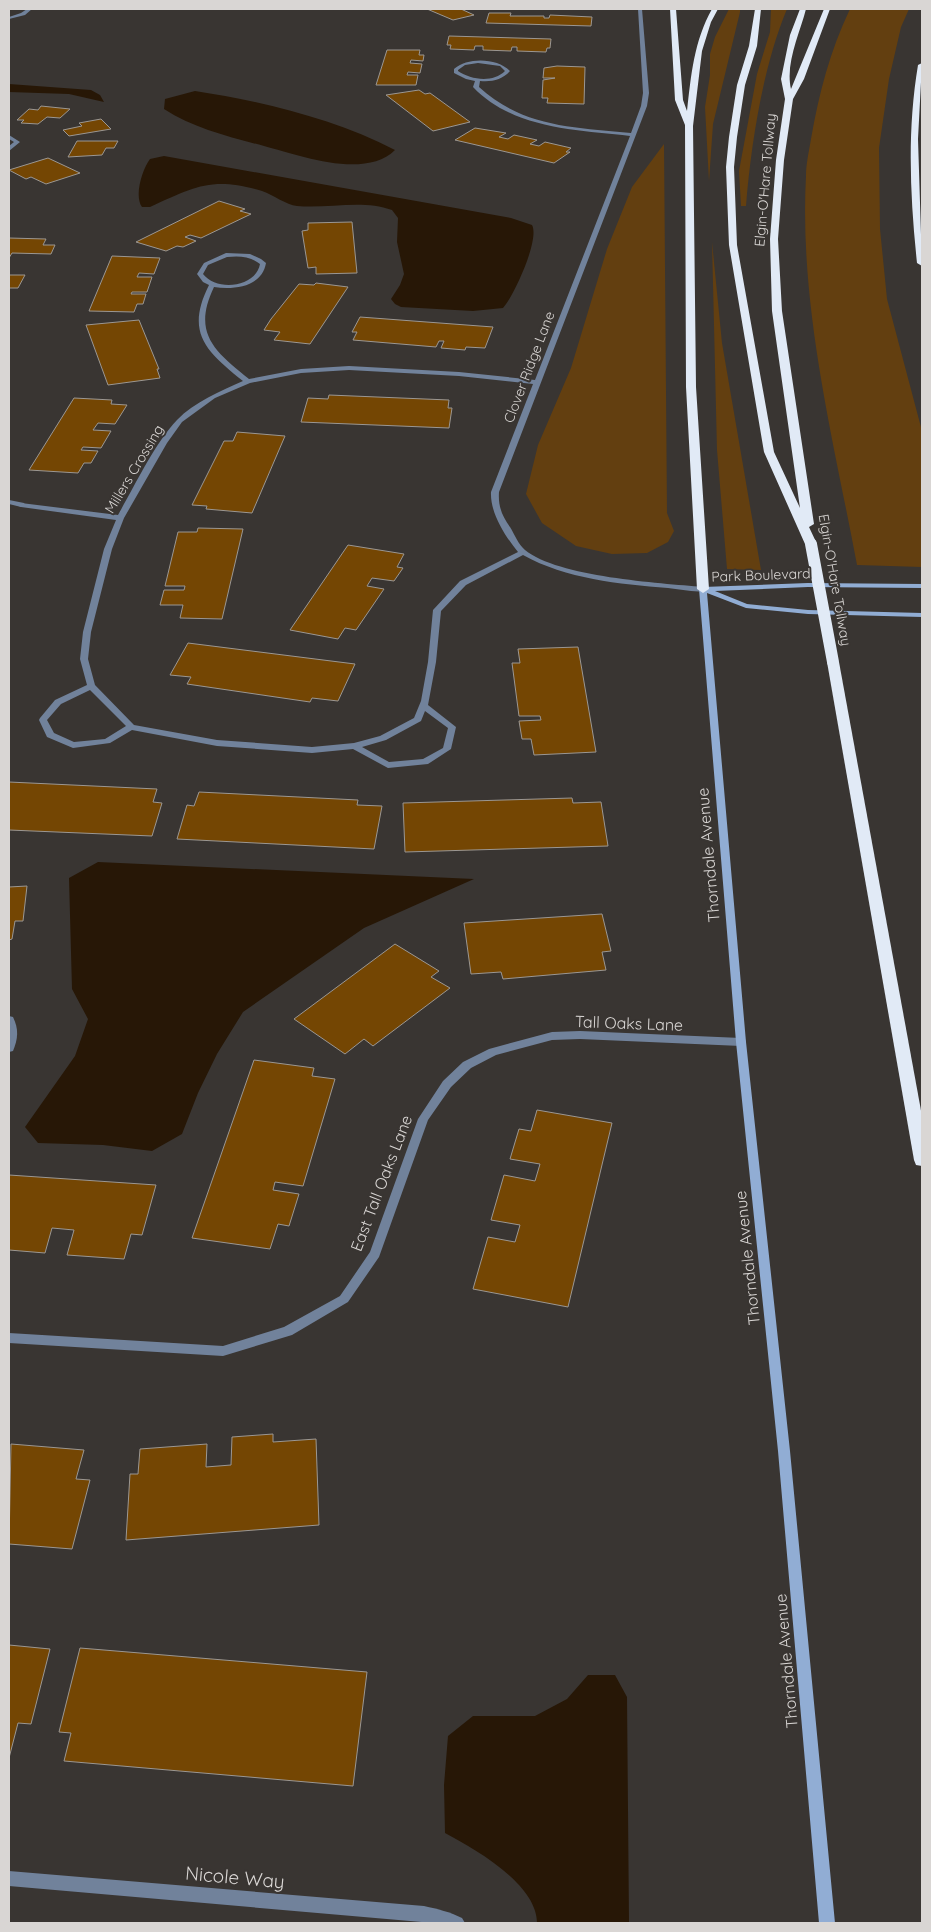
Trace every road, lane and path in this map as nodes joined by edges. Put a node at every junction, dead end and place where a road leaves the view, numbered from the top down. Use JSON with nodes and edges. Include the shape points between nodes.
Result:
{"nodes":[{"id":1,"x":30,"y":9,"type":"edge"},
{"id":2,"x":640,"y":9,"type":"edge"},
{"id":3,"x":673,"y":9,"type":"edge"},
{"id":4,"x":715,"y":9,"type":"edge"},
{"id":5,"x":758,"y":9,"type":"edge"},
{"id":6,"x":802,"y":9,"type":"edge"},
{"id":7,"x":827,"y":9,"type":"edge"},
{"id":8,"x":9,"y":18,"type":"edge"},
{"id":9,"x":922,"y":65,"type":"edge"},
{"id":10,"x":478,"y":80,"type":"junction"},
{"id":11,"x":789,"y":99,"type":"junction"},
{"id":12,"x":689,"y":126,"type":"junction"},
{"id":13,"x":922,"y":131,"type":"edge"},
{"id":14,"x":632,"y":135,"type":"junction"},
{"id":15,"x":9,"y":137,"type":"edge"},
{"id":16,"x":913,"y":143,"type":"junction"},
{"id":17,"x":9,"y":149,"type":"edge"},
{"id":18,"x":922,"y":263,"type":"edge"},
{"id":19,"x":212,"y":286,"type":"junction"},
{"id":20,"x":248,"y":381,"type":"junction"},
{"id":21,"x":536,"y":382,"type":"junction"},
{"id":22,"x":9,"y":502,"type":"edge"},
{"id":23,"x":120,"y":518,"type":"junction"},
{"id":24,"x":811,"y":544,"type":"junction"},
{"id":25,"x":523,"y":552,"type":"junction"},
{"id":26,"x":922,"y":586,"type":"edge"},
{"id":27,"x":703,"y":589,"type":"junction"},
{"id":28,"x":922,"y":615,"type":"edge"},
{"id":29,"x":90,"y":686,"type":"junction"},
{"id":30,"x":423,"y":705,"type":"junction"},
{"id":31,"x":131,"y":727,"type":"junction"},
{"id":32,"x":354,"y":746,"type":"junction"},
{"id":33,"x":9,"y":1020,"type":"edge"},
{"id":34,"x":741,"y":1042,"type":"junction"},
{"id":35,"x":518,"y":1044,"type":"joint"},
{"id":36,"x":9,"y":1048,"type":"edge"},
{"id":37,"x":922,"y":1160,"type":"edge"},
{"id":38,"x":9,"y":1338,"type":"edge"},
{"id":39,"x":9,"y":1878,"type":"edge"},
{"id":40,"x":457,"y":1923,"type":"edge"},
{"id":41,"x":827,"y":1923,"type":"edge"}],
"edges":[{"from":1,"to":8,"type":"street"},
{"from":2,"to":14,"type":"street","name":"Clover Ridge Lane","via":[[646,93]]},
{"from":3,"to":12,"type":"highway","via":[[679,100]]},
{"from":4,"to":12,"type":"highway","via":[[703,30],[698,50]]},
{"from":5,"to":24,"type":"highway","via":[[733,138],[730,167],[733,245],[769,452]]},
{"from":6,"to":11,"type":"highway","via":[[785,79]]},
{"from":7,"to":11,"type":"highway","name":"Elgin-O'Hare Tollway"},
{"from":9,"to":16,"type":"highway"},
{"from":10,"to":10,"type":"street","via":[[502,76],[508,71],[501,65],[486,62],[470,63],[456,69],[459,75]]},
{"from":10,"to":14,"type":"street","via":[[476,86],[485,97],[517,115],[565,127]]},
{"from":11,"to":24,"type":"highway","name":"Elgin-O'Hare Tollway","via":[[774,239],[777,311]]},
{"from":12,"to":27,"type":"highway","via":[[691,387]]},
{"from":13,"to":16,"type":"highway"},
{"from":14,"to":21,"type":"street","name":"Clover Ridge Lane"},
{"from":15,"to":17,"type":"street","via":[[17,142]]},
{"from":16,"to":18,"type":"highway","via":[[914,198]]},
{"from":19,"to":19,"type":"street","via":[[251,281],[261,273],[263,263],[245,255],[215,258],[200,274],[203,281]]},
{"from":19,"to":20,"type":"street","via":[[201,308],[204,336],[217,356]]},
{"from":20,"to":21,"type":"street","name":"Millers Crossing","via":[[312,370],[349,368]]},
{"from":20,"to":23,"type":"street","name":"Millers Crossing","via":[[214,397],[180,421],[164,442]]},
{"from":21,"to":25,"type":"street","name":"Clover Ridge Lane","via":[[495,492],[494,503],[501,521]]},
{"from":22,"to":23,"type":"street"},
{"from":23,"to":29,"type":"street","name":"Millers Crossing","via":[[108,549],[87,632],[84,659]]},
{"from":24,"to":37,"type":"highway","name":"Elgin-O'Hare Tollway","bridge":true},
{"from":25,"to":27,"type":"street","name":"Clover Ridge Lane","via":[[548,564],[580,573]]},
{"from":25,"to":30,"type":"street","via":[[463,583],[437,610],[432,662]]},
{"from":26,"to":27,"type":"street","name":"Park Boulevard","via":[[808,585]]},
{"from":27,"to":28,"type":"street","name":"Park Boulevard","via":[[746,606],[808,612]]},
{"from":27,"to":34,"type":"street","name":"Thorndale Avenue"},
{"from":29,"to":31,"type":"street"},
{"from":29,"to":31,"type":"street","via":[[58,702],[43,720],[50,735],[73,745],[107,741]]},
{"from":30,"to":32,"type":"street","via":[[418,719],[383,738]]},
{"from":30,"to":32,"type":"street","via":[[452,727],[447,749],[425,762],[388,764]]},
{"from":31,"to":32,"type":"street","via":[[216,743],[312,750]]},
{"from":33,"to":36,"type":"street","via":[[13,1031]]},
{"from":34,"to":35,"type":"street","name":"Tall Oaks Lane","via":[[580,1035],[552,1036]]},
{"from":34,"to":41,"type":"street","name":"Thorndale Avenue"},
{"from":35,"to":38,"type":"street","name":"East Tall Oaks Lane","via":[[467,1065],[433,1102],[423,1119],[375,1254],[344,1299],[288,1331],[223,1351]]},
{"from":39,"to":40,"type":"street","name":"Nicole Way","via":[[424,1914]]}]}
